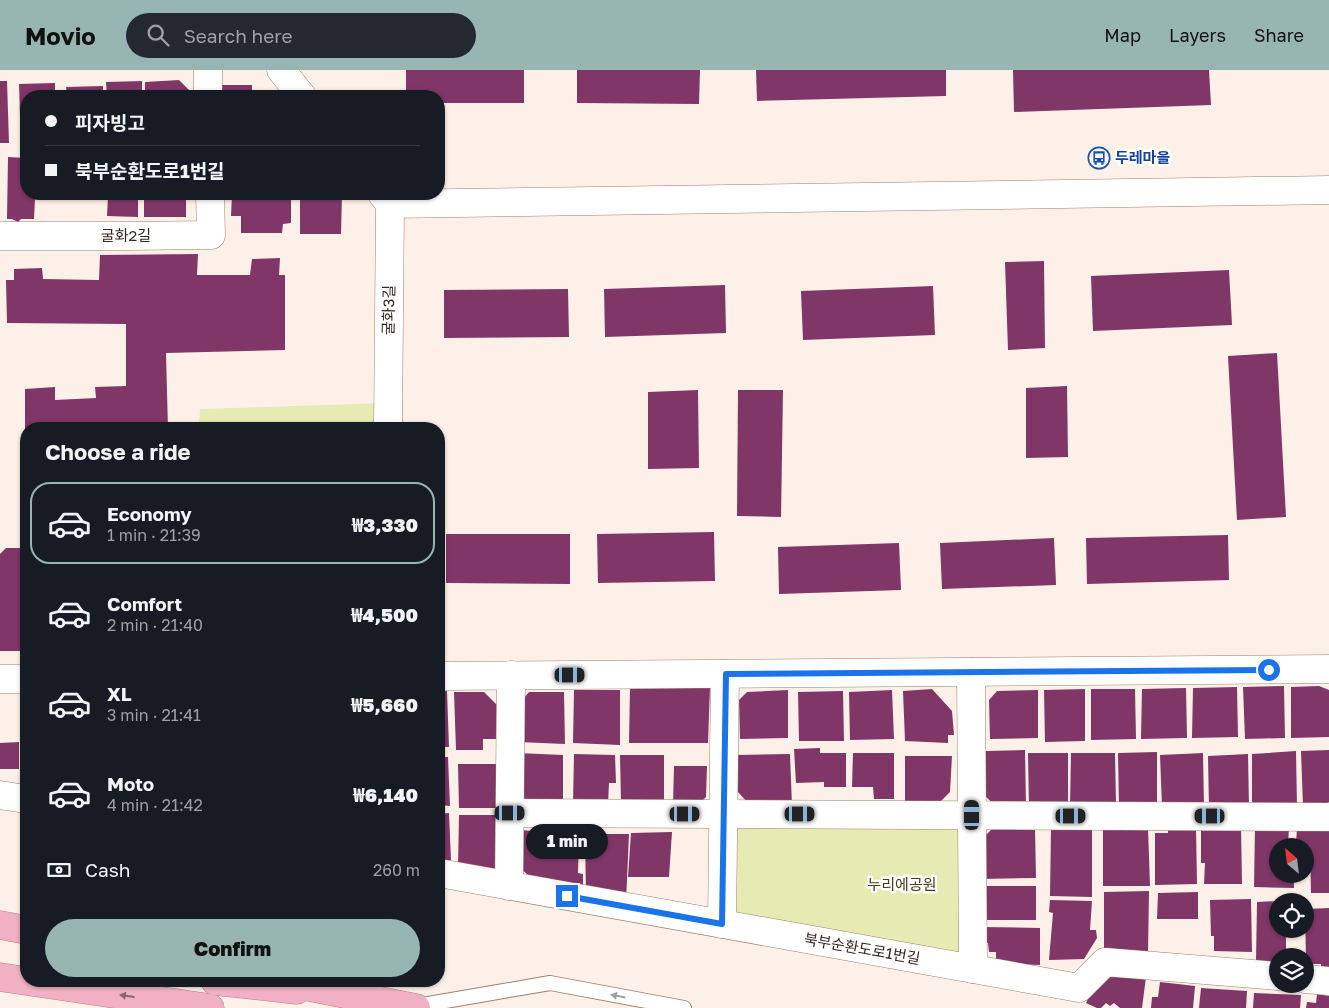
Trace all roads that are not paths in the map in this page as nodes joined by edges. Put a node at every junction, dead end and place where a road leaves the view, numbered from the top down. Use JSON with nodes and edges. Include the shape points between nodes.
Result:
{"nodes":[{"id":1,"x":208,"y":70,"type":"edge"},
{"id":2,"x":281,"y":70,"type":"edge"},
{"id":3,"x":208,"y":90,"type":"edge"},
{"id":4,"x":297,"y":90,"type":"edge"},
{"id":5,"x":1329,"y":190,"type":"edge"},
{"id":6,"x":445,"y":198,"type":"edge"},
{"id":7,"x":210,"y":200,"type":"edge"},
{"id":8,"x":386,"y":200,"type":"edge"},
{"id":9,"x":0,"y":236,"type":"edge"},
{"id":10,"x":388,"y":422,"type":"edge"},
{"id":11,"x":1329,"y":669,"type":"edge"},
{"id":12,"x":971,"y":672,"type":"junction"},
{"id":13,"x":726,"y":674,"type":"junction"},
{"id":14,"x":511,"y":675,"type":"junction"},
{"id":15,"x":445,"y":676,"type":"edge"},
{"id":16,"x":20,"y":678,"type":"edge"},
{"id":17,"x":0,"y":679,"type":"edge"},
{"id":18,"x":0,"y":795,"type":"edge"},
{"id":19,"x":20,"y":799,"type":"edge"},
{"id":20,"x":510,"y":813,"type":"junction"},
{"id":21,"x":724,"y":814,"type":"junction"},
{"id":22,"x":972,"y":815,"type":"junction"},
{"id":23,"x":1329,"y":817,"type":"edge"},
{"id":24,"x":445,"y":874,"type":"edge"},
{"id":25,"x":508,"y":886,"type":"junction"},
{"id":26,"x":722,"y":924,"type":"junction"},
{"id":27,"x":0,"y":925,"type":"edge"},
{"id":28,"x":20,"y":929,"type":"edge"},
{"id":29,"x":973,"y":969,"type":"junction"},
{"id":30,"x":20,"y":975,"type":"edge"},
{"id":31,"x":1269,"y":975,"type":"edge"},
{"id":32,"x":0,"y":976,"type":"edge"},
{"id":33,"x":20,"y":979,"type":"edge"},
{"id":34,"x":1314,"y":980,"type":"edge"},
{"id":35,"x":1329,"y":981,"type":"edge"},
{"id":36,"x":72,"y":987,"type":"edge"},
{"id":37,"x":271,"y":987,"type":"edge"},
{"id":38,"x":308,"y":987,"type":"edge"},
{"id":39,"x":346,"y":995,"type":"junction"},
{"id":40,"x":210,"y":1008,"type":"edge"},
{"id":41,"x":414,"y":1008,"type":"edge"},
{"id":42,"x":684,"y":1008,"type":"edge"}],
"edges":[{"from":1,"to":3,"type":"street"},
{"from":2,"to":4,"type":"street"},
{"from":5,"to":6,"type":"street"},
{"from":7,"to":9,"type":"street","name":"굴화2길","via":[[211,234]]},
{"from":8,"to":10,"type":"street","name":"굴화3길"},
{"from":11,"to":12,"type":"street"},
{"from":12,"to":13,"type":"street"},
{"from":12,"to":22,"type":"street"},
{"from":13,"to":14,"type":"street"},
{"from":13,"to":21,"type":"street"},
{"from":14,"to":15,"type":"street"},
{"from":14,"to":20,"type":"street"},
{"from":16,"to":17,"type":"street"},
{"from":18,"to":19,"type":"street"},
{"from":20,"to":21,"type":"street"},
{"from":20,"to":25,"type":"street"},
{"from":21,"to":22,"type":"street"},
{"from":21,"to":26,"type":"street"},
{"from":22,"to":23,"type":"street"},
{"from":22,"to":29,"type":"street"},
{"from":24,"to":25,"type":"street","name":"북부순환도로1번길"},
{"from":25,"to":26,"type":"street","name":"북부순환도로1번길"},
{"from":26,"to":29,"type":"street","name":"북부순환도로1번길"},
{"from":27,"to":28,"type":"highway"},
{"from":29,"to":31,"type":"street","name":"북부순환도로1번길","via":[[1079,988],[1105,962]]},
{"from":30,"to":32,"type":"highway"},
{"from":33,"to":32,"type":"highway","one_way":true},
{"from":34,"to":35,"type":"street"},
{"from":40,"to":36,"type":"highway","one_way":true},
{"from":37,"to":39,"type":"highway"},
{"from":38,"to":39,"type":"highway"},
{"from":39,"to":41,"type":"highway"},
{"from":42,"to":41,"type":"lane","one_way":true,"via":[[550,983]]}]}
